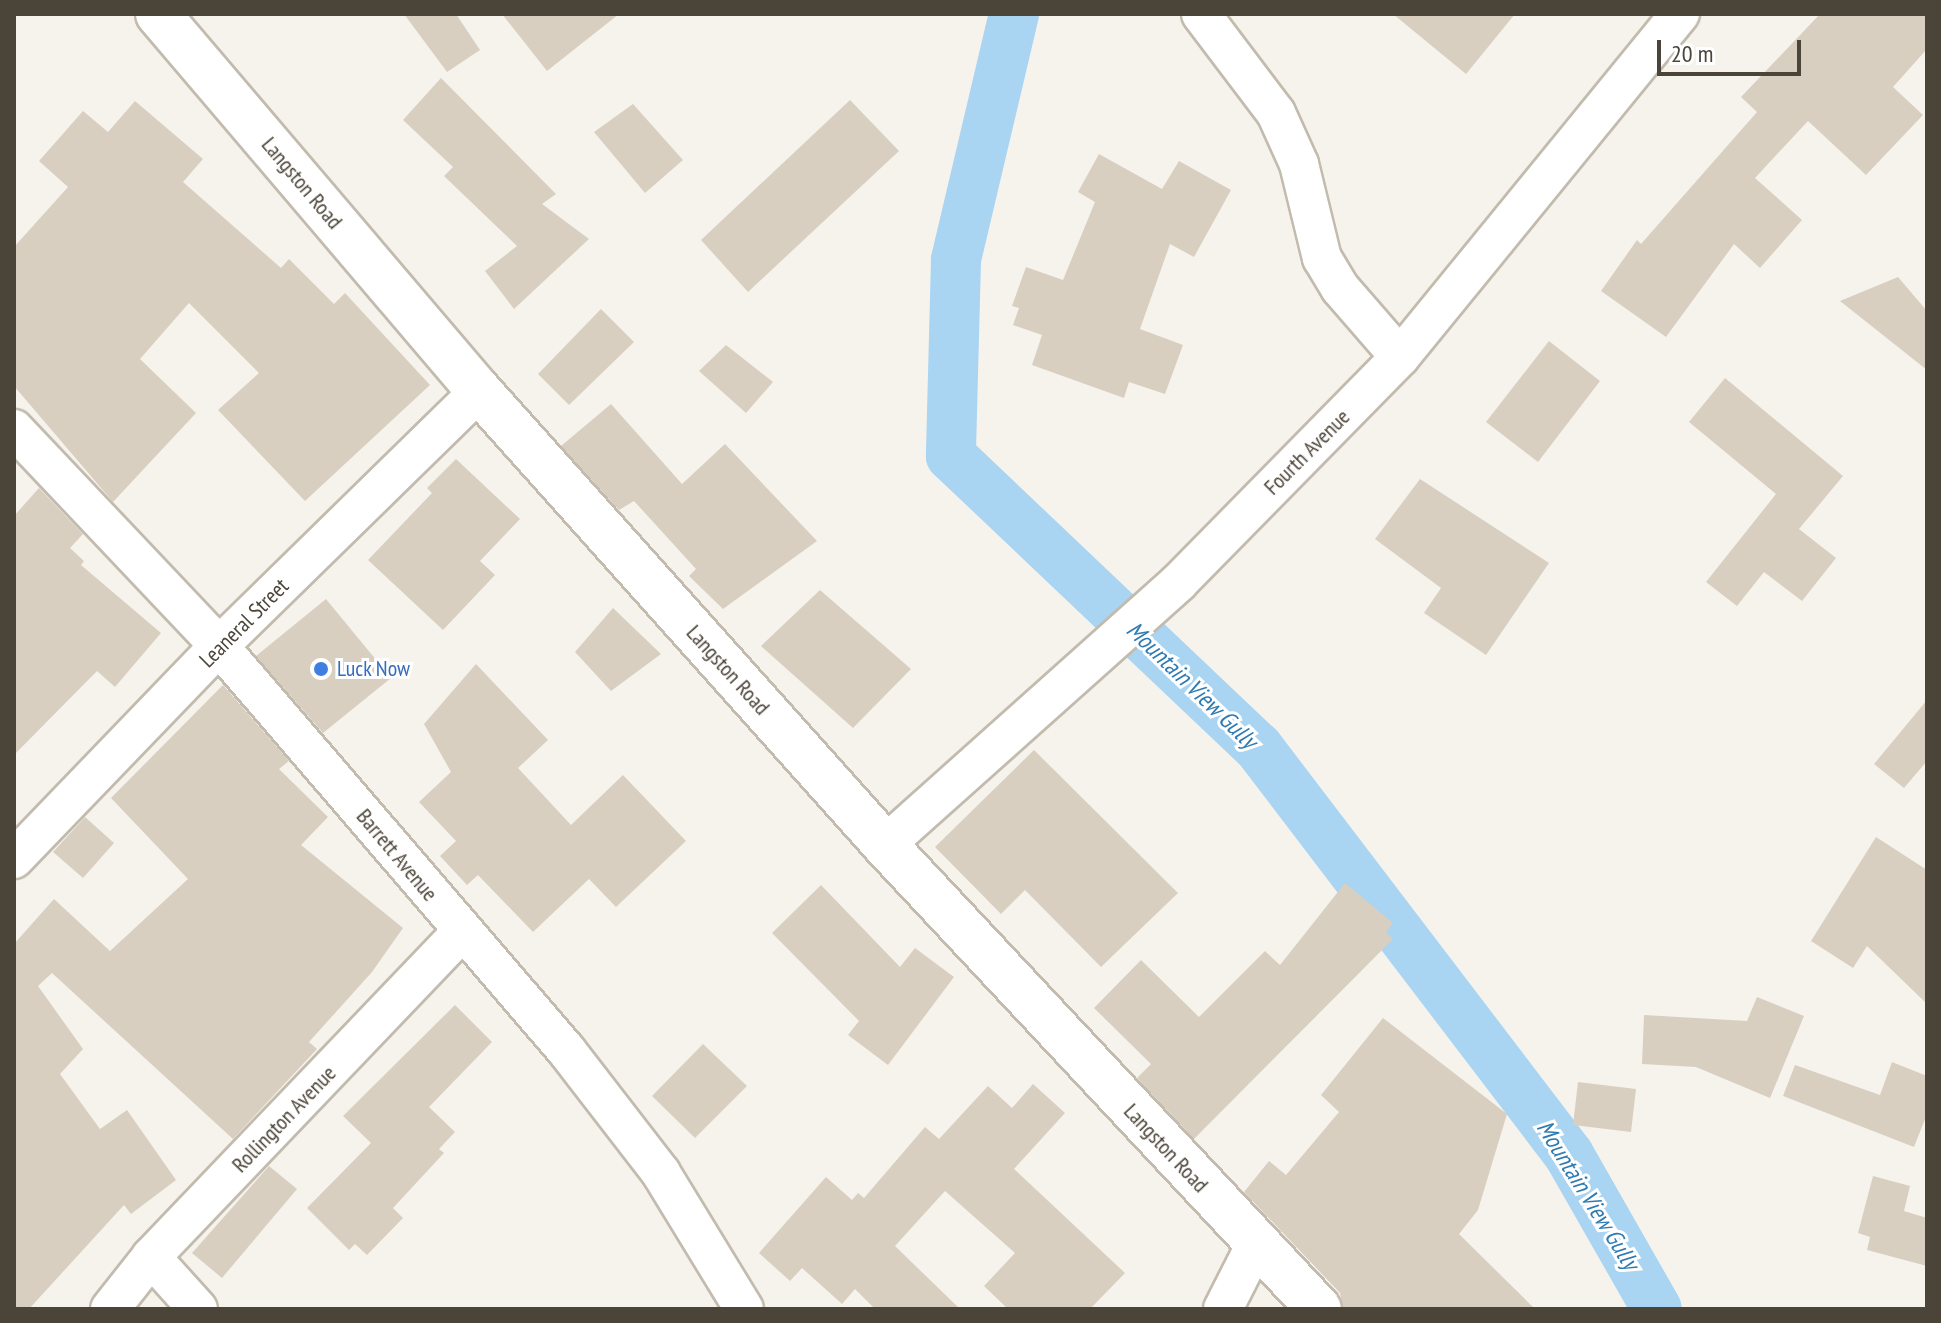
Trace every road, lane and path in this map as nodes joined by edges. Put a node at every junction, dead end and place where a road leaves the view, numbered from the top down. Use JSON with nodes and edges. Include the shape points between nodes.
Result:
{"nodes":[{"id":1,"x":158,"y":14,"type":"edge"},
{"id":2,"x":1201,"y":14,"type":"edge"},
{"id":3,"x":1680,"y":14,"type":"edge"},
{"id":4,"x":1400,"y":357,"type":"junction"},
{"id":5,"x":479,"y":391,"type":"junction"},
{"id":6,"x":14,"y":429,"type":"edge"},
{"id":7,"x":219,"y":646,"type":"junction"},
{"id":8,"x":885,"y":845,"type":"junction"},
{"id":9,"x":14,"y":859,"type":"edge"},
{"id":10,"x":462,"y":932,"type":"junction"},
{"id":11,"x":1256,"y":1244,"type":"junction"},
{"id":12,"x":151,"y":1257,"type":"junction"},
{"id":13,"x":110,"y":1309,"type":"edge"},
{"id":14,"x":198,"y":1309,"type":"edge"},
{"id":15,"x":744,"y":1309,"type":"edge"},
{"id":16,"x":1223,"y":1309,"type":"edge"},
{"id":17,"x":1319,"y":1309,"type":"edge"}],
"edges":[{"from":1,"to":5,"type":"street","name":"Langston Road"},
{"from":2,"to":4,"type":"street","via":[[1276,113],[1299,164],[1322,258],[1340,288]]},
{"from":3,"to":4,"type":"street","name":"Fourth Avenue"},
{"from":4,"to":8,"type":"street","name":"Fourth Avenue","via":[[1179,582]]},
{"from":5,"to":7,"type":"street","name":"Leaneral Street"},
{"from":5,"to":8,"type":"street","name":"Langston Road"},
{"from":6,"to":7,"type":"street","name":"Barrett Avenue"},
{"from":7,"to":9,"type":"street","name":"Leaneral Street"},
{"from":7,"to":10,"type":"street","name":"Barrett Avenue"},
{"from":8,"to":11,"type":"street","name":"Langston Road"},
{"from":10,"to":12,"type":"street","name":"Rollington Avenue"},
{"from":10,"to":15,"type":"street","name":"Barrett Avenue","via":[[566,1050],[661,1173]]},
{"from":11,"to":16,"type":"street"},
{"from":11,"to":17,"type":"street","name":"Langston Road"},
{"from":12,"to":13,"type":"street","name":"Rollington Avenue"},
{"from":12,"to":14,"type":"street"}]}
